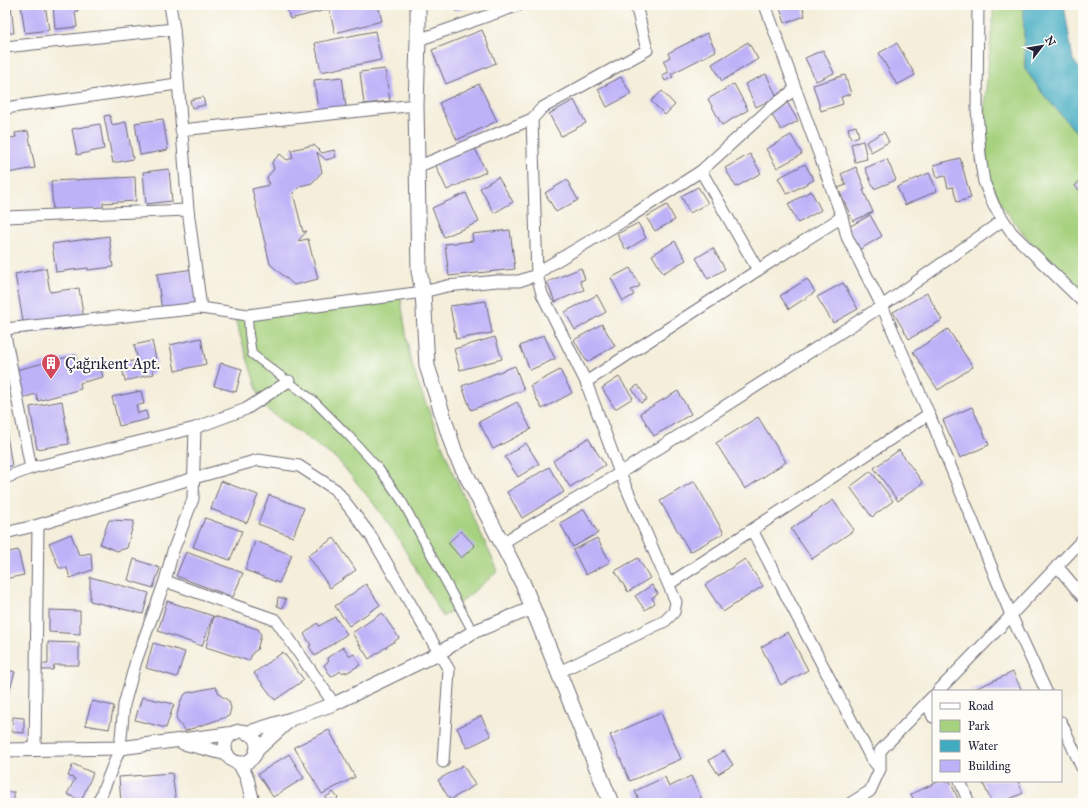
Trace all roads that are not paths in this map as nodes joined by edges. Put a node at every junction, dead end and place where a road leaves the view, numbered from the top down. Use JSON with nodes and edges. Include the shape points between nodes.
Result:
{"nodes":[{"id":1,"x":170,"y":5,"type":"edge"},
{"id":2,"x":418,"y":5,"type":"edge"},
{"id":3,"x":519,"y":5,"type":"edge"},
{"id":4,"x":636,"y":5,"type":"edge"},
{"id":5,"x":765,"y":5,"type":"edge"},
{"id":6,"x":978,"y":5,"type":"edge"},
{"id":7,"x":174,"y":29,"type":"junction"},
{"id":8,"x":418,"y":40,"type":"junction"},
{"id":9,"x":5,"y":48,"type":"edge"},
{"id":10,"x":177,"y":84,"type":"junction"},
{"id":11,"x":795,"y":89,"type":"junction"},
{"id":12,"x":416,"y":105,"type":"junction"},
{"id":13,"x":5,"y":108,"type":"edge"},
{"id":14,"x":532,"y":119,"type":"junction"},
{"id":15,"x":181,"y":130,"type":"junction"},
{"id":16,"x":417,"y":167,"type":"junction"},
{"id":17,"x":701,"y":171,"type":"junction"},
{"id":18,"x":188,"y":210,"type":"junction"},
{"id":19,"x":5,"y":217,"type":"edge"},
{"id":20,"x":842,"y":217,"type":"junction"},
{"id":21,"x":1004,"y":220,"type":"junction"},
{"id":22,"x":758,"y":270,"type":"junction"},
{"id":23,"x":537,"y":275,"type":"junction"},
{"id":24,"x":423,"y":292,"type":"junction"},
{"id":25,"x":1083,"y":302,"type":"edge"},
{"id":26,"x":882,"y":306,"type":"junction"},
{"id":27,"x":201,"y":308,"type":"junction"},
{"id":28,"x":248,"y":315,"type":"junction"},
{"id":29,"x":5,"y":329,"type":"edge"},
{"id":30,"x":5,"y":335,"type":"edge"},
{"id":31,"x":289,"y":381,"type":"junction"},
{"id":32,"x":586,"y":382,"type":"junction"},
{"id":33,"x":929,"y":414,"type":"junction"},
{"id":34,"x":195,"y":428,"type":"junction"},
{"id":35,"x":31,"y":468,"type":"junction"},
{"id":36,"x":620,"y":473,"type":"junction"},
{"id":37,"x":5,"y":478,"type":"edge"},
{"id":38,"x":194,"y":478,"type":"junction"},
{"id":39,"x":38,"y":525,"type":"junction"},
{"id":40,"x":752,"y":530,"type":"junction"},
{"id":41,"x":5,"y":533,"type":"edge"},
{"id":42,"x":1083,"y":539,"type":"edge"},
{"id":43,"x":502,"y":543,"type":"junction"},
{"id":44,"x":1057,"y":566,"type":"junction"},
{"id":45,"x":165,"y":581,"type":"junction"},
{"id":46,"x":669,"y":584,"type":"junction"},
{"id":47,"x":1083,"y":597,"type":"edge"},
{"id":48,"x":533,"y":608,"type":"junction"},
{"id":49,"x":1011,"y":615,"type":"junction"},
{"id":50,"x":473,"y":632,"type":"junction"},
{"id":51,"x":439,"y":653,"type":"junction"},
{"id":52,"x":559,"y":672,"type":"junction"},
{"id":53,"x":939,"y":690,"type":"edge"},
{"id":54,"x":1046,"y":690,"type":"edge"},
{"id":55,"x":930,"y":699,"type":"edge"},
{"id":56,"x":334,"y":704,"type":"junction"},
{"id":57,"x":932,"y":711,"type":"edge"},
{"id":58,"x":291,"y":719,"type":"junction"},
{"id":59,"x":1062,"y":724,"type":"edge"},
{"id":60,"x":240,"y":733,"type":"junction"},
{"id":61,"x":177,"y":741,"type":"junction"},
{"id":62,"x":120,"y":748,"type":"junction"},
{"id":63,"x":5,"y":750,"type":"edge"},
{"id":64,"x":35,"y":750,"type":"junction"},
{"id":65,"x":256,"y":751,"type":"junction"},
{"id":66,"x":227,"y":754,"type":"junction"},
{"id":67,"x":443,"y":762,"type":"dead end"},
{"id":68,"x":239,"y":763,"type":"junction"},
{"id":69,"x":880,"y":769,"type":"junction"},
{"id":70,"x":1083,"y":770,"type":"edge"},
{"id":71,"x":960,"y":782,"type":"edge"},
{"id":72,"x":98,"y":803,"type":"edge"},
{"id":73,"x":253,"y":803,"type":"edge"},
{"id":74,"x":611,"y":803,"type":"edge"},
{"id":75,"x":851,"y":803,"type":"edge"},
{"id":76,"x":969,"y":803,"type":"edge"}],
"edges":[{"from":1,"to":7,"type":"street"},
{"from":2,"to":8,"type":"main road"},
{"from":3,"to":8,"type":"street"},
{"from":4,"to":14,"type":"street","via":[[647,50],[542,108]]},
{"from":5,"to":11,"type":"street"},
{"from":6,"to":21,"type":"street","via":[[977,108],[980,156],[984,182],[994,206]]},
{"from":7,"to":9,"type":"street"},
{"from":7,"to":10,"type":"street"},
{"from":8,"to":12,"type":"main road"},
{"from":10,"to":13,"type":"street"},
{"from":10,"to":15,"type":"street"},
{"from":11,"to":17,"type":"street"},
{"from":11,"to":20,"type":"street"},
{"from":12,"to":15,"type":"street"},
{"from":12,"to":16,"type":"main road"},
{"from":14,"to":16,"type":"street"},
{"from":14,"to":23,"type":"street"},
{"from":15,"to":18,"type":"street"},
{"from":16,"to":24,"type":"main road","via":[[419,271]]},
{"from":17,"to":22,"type":"street"},
{"from":17,"to":23,"type":"street"},
{"from":18,"to":19,"type":"street"},
{"from":18,"to":27,"type":"street"},
{"from":20,"to":22,"type":"street"},
{"from":20,"to":26,"type":"street","via":[[851,246]]},
{"from":21,"to":25,"type":"street","via":[[1012,233]]},
{"from":21,"to":26,"type":"street"},
{"from":22,"to":32,"type":"street"},
{"from":23,"to":24,"type":"street","via":[[519,281],[447,286]]},
{"from":23,"to":32,"type":"street","via":[[542,294]]},
{"from":24,"to":28,"type":"street"},
{"from":24,"to":43,"type":"main road","via":[[427,366],[455,453]]},
{"from":26,"to":33,"type":"street"},
{"from":26,"to":36,"type":"street"},
{"from":27,"to":28,"type":"street"},
{"from":27,"to":29,"type":"street"},
{"from":28,"to":31,"type":"street","via":[[252,354]]},
{"from":30,"to":35,"type":"street"},
{"from":31,"to":34,"type":"street","via":[[246,409]]},
{"from":31,"to":50,"type":"street","via":[[314,401],[379,469],[402,501]]},
{"from":32,"to":36,"type":"street"},
{"from":33,"to":40,"type":"street"},
{"from":33,"to":49,"type":"street"},
{"from":34,"to":35,"type":"street"},
{"from":34,"to":38,"type":"street"},
{"from":35,"to":37,"type":"street"},
{"from":36,"to":43,"type":"street"},
{"from":36,"to":46,"type":"street"},
{"from":38,"to":39,"type":"street"},
{"from":38,"to":45,"type":"street","via":[[193,499],[173,551]]},
{"from":38,"to":51,"type":"street","via":[[258,460],[299,466],[336,490],[371,536]]},
{"from":39,"to":41,"type":"street"},
{"from":39,"to":64,"type":"street"},
{"from":40,"to":46,"type":"street"},
{"from":40,"to":69,"type":"street"},
{"from":42,"to":44,"type":"street"},
{"from":43,"to":48,"type":"main road"},
{"from":44,"to":47,"type":"street"},
{"from":44,"to":49,"type":"street"},
{"from":45,"to":56,"type":"street","via":[[276,620]]},
{"from":45,"to":62,"type":"street","via":[[136,661],[124,705]]},
{"from":46,"to":52,"type":"street","via":[[676,602],[674,612],[665,621]]},
{"from":48,"to":50,"type":"street"},
{"from":48,"to":52,"type":"main road"},
{"from":49,"to":53,"type":"street"},
{"from":49,"to":54,"type":"street"},
{"from":50,"to":51,"type":"street"},
{"from":51,"to":56,"type":"street"},
{"from":51,"to":67,"type":"street","via":[[449,670]]},
{"from":52,"to":74,"type":"main road"},
{"from":55,"to":57,"type":"street"},
{"from":55,"to":69,"type":"street","via":[[880,751]]},
{"from":56,"to":58,"type":"street"},
{"from":58,"to":60,"type":"street"},
{"from":58,"to":65,"type":"street"},
{"from":59,"to":70,"type":"street"},
{"from":60,"to":61,"type":"street"},
{"from":60,"to":65,"type":"street","via":[[251,735],[255,740]]},
{"from":60,"to":66,"type":"street","via":[[230,736],[226,741]]},
{"from":61,"to":62,"type":"street"},
{"from":61,"to":66,"type":"street"},
{"from":62,"to":64,"type":"street"},
{"from":62,"to":72,"type":"street"},
{"from":63,"to":64,"type":"street"},
{"from":65,"to":68,"type":"street","via":[[250,760]]},
{"from":66,"to":68,"type":"street"},
{"from":68,"to":73,"type":"street"},
{"from":69,"to":75,"type":"street","via":[[870,790]]},
{"from":71,"to":76,"type":"street"}]}
